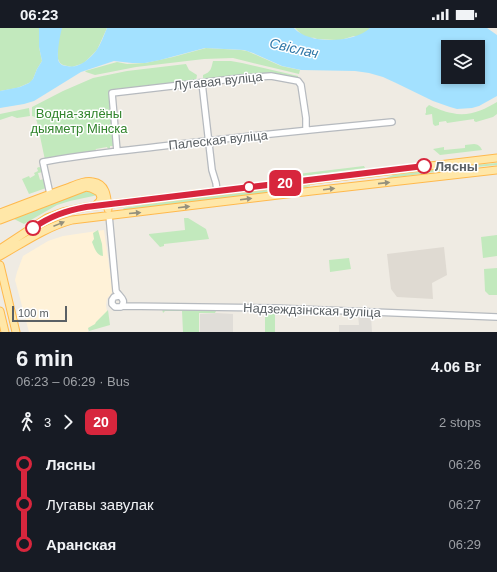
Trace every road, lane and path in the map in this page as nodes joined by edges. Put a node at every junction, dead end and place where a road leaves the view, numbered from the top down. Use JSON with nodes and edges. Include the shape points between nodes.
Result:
{"nodes":[{"id":1,"x":202,"y":83,"type":"junction"},
{"id":2,"x":392,"y":122,"type":"dead end"},
{"id":3,"x":306,"y":130,"type":"junction"},
{"id":4,"x":208,"y":141,"type":"junction"},
{"id":5,"x":117,"y":151,"type":"junction"},
{"id":6,"x":497,"y":158,"type":"edge"},
{"id":7,"x":497,"y":170,"type":"edge"},
{"id":8,"x":344,"y":175,"type":"junction"},
{"id":9,"x":346,"y":187,"type":"junction"},
{"id":10,"x":217,"y":191,"type":"junction"},
{"id":11,"x":50,"y":194,"type":"junction"},
{"id":12,"x":108,"y":204,"type":"junction"},
{"id":13,"x":95,"y":206,"type":"junction"},
{"id":14,"x":0,"y":213,"type":"edge"},
{"id":15,"x":109,"y":215,"type":"junction"},
{"id":16,"x":0,"y":220,"type":"edge"},
{"id":17,"x":0,"y":249,"type":"edge"},
{"id":18,"x":0,"y":256,"type":"edge"},
{"id":19,"x":0,"y":265,"type":"edge"},
{"id":20,"x":117,"y":295,"type":"junction"},
{"id":21,"x":124,"y":304,"type":"junction"},
{"id":22,"x":0,"y":310,"type":"edge"},
{"id":23,"x":497,"y":317,"type":"edge"},
{"id":24,"x":5,"y":332,"type":"edge"},
{"id":25,"x":16,"y":332,"type":"edge"}],
"edges":[{"from":1,"to":3,"type":"street","name":"Лугавая вуліца","via":[[271,76],[298,81],[301,85]]},
{"from":1,"to":4,"type":"street"},
{"from":1,"to":5,"type":"street","name":"Лугавая вуліца","via":[[112,93]]},
{"from":2,"to":3,"type":"street","name":"Палеская вуліца"},
{"from":3,"to":4,"type":"street","name":"Палеская вуліца"},
{"from":4,"to":5,"type":"street","name":"Палеская вуліца"},
{"from":4,"to":10,"type":"street"},
{"from":5,"to":11,"type":"street","name":"Палеская вуліца","via":[[43,162]]},
{"from":6,"to":8,"type":"main road"},
{"from":9,"to":7,"type":"main road","one_way":true},
{"from":8,"to":9,"type":"main road"},
{"from":8,"to":10,"type":"main road"},
{"from":15,"to":9,"type":"main road","one_way":true},
{"from":10,"to":12,"type":"main road"},
{"from":11,"to":12,"type":"main road","via":[[87,181],[94,182],[105,190]]},
{"from":11,"to":14,"type":"main road"},
{"from":12,"to":13,"type":"main road"},
{"from":12,"to":15,"type":"main road"},
{"from":13,"to":16,"type":"main road","via":[[100,201],[99,192],[86,188]]},
{"from":13,"to":17,"type":"main road","via":[[71,210],[48,218]]},
{"from":18,"to":15,"type":"main road","one_way":true,"via":[[45,230],[65,222]]},
{"from":15,"to":20,"type":"street"},
{"from":19,"to":25,"type":"main road"},
{"from":20,"to":21,"type":"street","via":[[122,298]]},
{"from":20,"to":21,"type":"street","via":[[112,300],[113,306],[118,308]]},
{"from":21,"to":23,"type":"street","name":"Надзеждзінская вуліца"},
{"from":22,"to":24,"type":"main road"}]}
